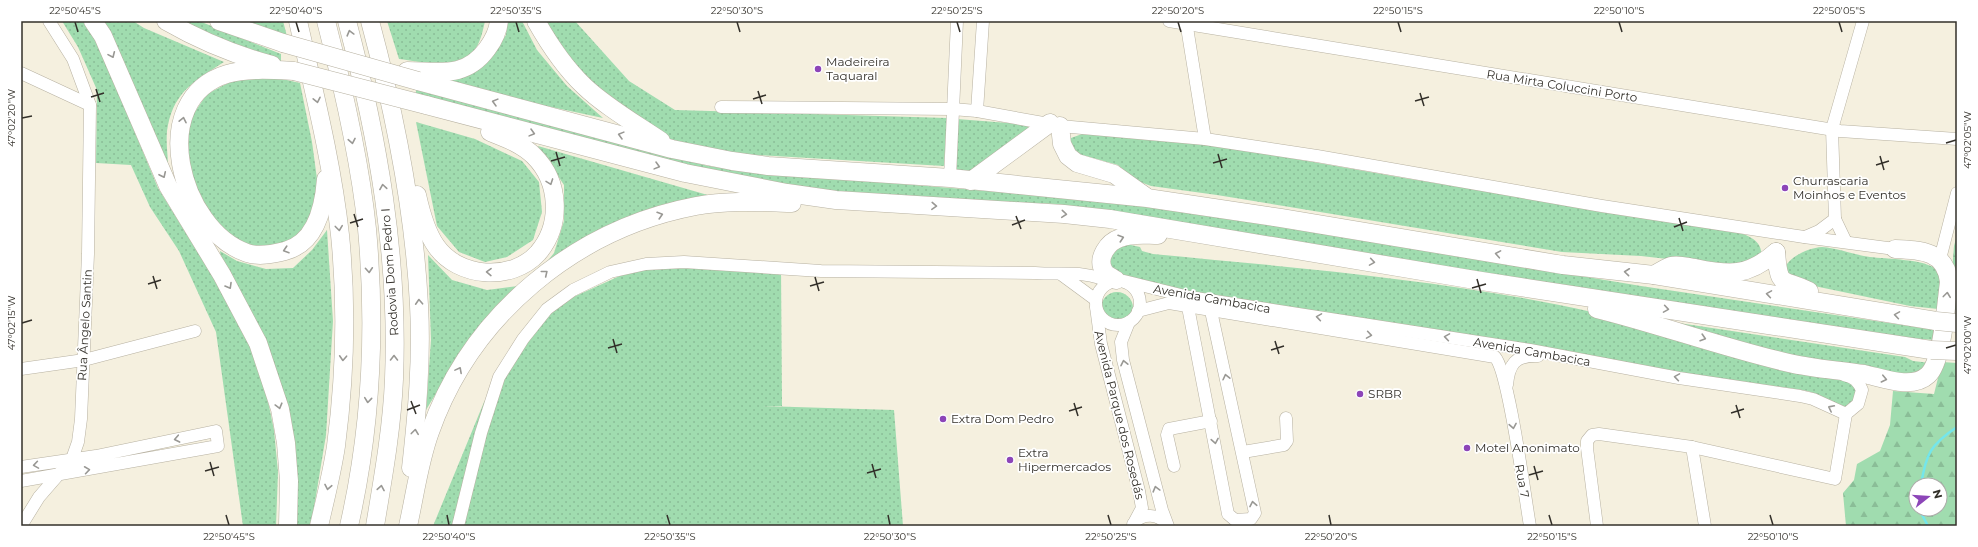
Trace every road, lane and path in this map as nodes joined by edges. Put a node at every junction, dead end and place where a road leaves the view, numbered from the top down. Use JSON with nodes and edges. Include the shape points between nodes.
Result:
{"nodes":[{"id":1,"x":49,"y":21,"type":"edge"},
{"id":2,"x":93,"y":21,"type":"edge"},
{"id":3,"x":166,"y":21,"type":"edge"},
{"id":4,"x":219,"y":21,"type":"edge"},
{"id":5,"x":230,"y":21,"type":"edge"},
{"id":6,"x":298,"y":21,"type":"edge"},
{"id":7,"x":326,"y":21,"type":"edge"},
{"id":8,"x":347,"y":21,"type":"edge"},
{"id":9,"x":499,"y":21,"type":"edge"},
{"id":10,"x":536,"y":21,"type":"edge"},
{"id":11,"x":957,"y":21,"type":"edge"},
{"id":12,"x":983,"y":21,"type":"edge"},
{"id":13,"x":1169,"y":21,"type":"edge"},
{"id":14,"x":1863,"y":21,"type":"edge"},
{"id":15,"x":1186,"y":22,"type":"edge"},
{"id":16,"x":372,"y":25,"type":"edge"},
{"id":17,"x":258,"y":36,"type":"junction"},
{"id":18,"x":294,"y":71,"type":"junction"},
{"id":19,"x":386,"y":72,"type":"junction"},
{"id":20,"x":21,"y":73,"type":"edge"},
{"id":21,"x":90,"y":105,"type":"junction"},
{"id":22,"x":426,"y":105,"type":"junction"},
{"id":23,"x":721,"y":107,"type":"dead end"},
{"id":24,"x":952,"y":109,"type":"junction"},
{"id":25,"x":977,"y":111,"type":"junction"},
{"id":26,"x":394,"y":118,"type":"junction"},
{"id":27,"x":1055,"y":125,"type":"junction"},
{"id":28,"x":1832,"y":129,"type":"junction"},
{"id":29,"x":1205,"y":139,"type":"junction"},
{"id":30,"x":1957,"y":139,"type":"edge"},
{"id":31,"x":672,"y":149,"type":"junction"},
{"id":32,"x":327,"y":157,"type":"junction"},
{"id":33,"x":950,"y":178,"type":"junction"},
{"id":34,"x":971,"y":181,"type":"junction"},
{"id":35,"x":1957,"y":193,"type":"edge"},
{"id":36,"x":1147,"y":198,"type":"junction"},
{"id":37,"x":895,"y":204,"type":"junction"},
{"id":38,"x":1835,"y":220,"type":"junction"},
{"id":39,"x":1783,"y":234,"type":"junction"},
{"id":40,"x":1804,"y":237,"type":"junction"},
{"id":41,"x":1846,"y":242,"type":"junction"},
{"id":42,"x":1896,"y":249,"type":"joint"},
{"id":43,"x":1776,"y":252,"type":"junction"},
{"id":44,"x":1339,"y":257,"type":"junction"},
{"id":45,"x":1940,"y":259,"type":"junction"},
{"id":46,"x":1062,"y":275,"type":"junction"},
{"id":47,"x":1654,"y":275,"type":"junction"},
{"id":48,"x":1475,"y":280,"type":"junction"},
{"id":49,"x":1116,"y":281,"type":"junction"},
{"id":50,"x":1817,"y":301,"type":"junction"},
{"id":51,"x":1096,"y":303,"type":"junction"},
{"id":52,"x":1188,"y":306,"type":"junction"},
{"id":53,"x":1138,"y":311,"type":"junction"},
{"id":54,"x":1210,"y":311,"type":"junction"},
{"id":55,"x":1129,"y":322,"type":"junction"},
{"id":56,"x":1957,"y":323,"type":"edge"},
{"id":57,"x":195,"y":332,"type":"dead end"},
{"id":58,"x":1957,"y":351,"type":"edge"},
{"id":59,"x":1568,"y":358,"type":"junction"},
{"id":60,"x":84,"y":360,"type":"junction"},
{"id":61,"x":1808,"y":367,"type":"junction"},
{"id":62,"x":21,"y":369,"type":"edge"},
{"id":63,"x":1506,"y":388,"type":"junction"},
{"id":64,"x":1846,"y":414,"type":"junction"},
{"id":65,"x":1286,"y":418,"type":"dead end"},
{"id":66,"x":1211,"y":421,"type":"junction"},
{"id":67,"x":1692,"y":447,"type":"junction"},
{"id":68,"x":1243,"y":452,"type":"junction"},
{"id":69,"x":72,"y":459,"type":"junction"},
{"id":70,"x":1174,"y":466,"type":"dead end"},
{"id":71,"x":21,"y":467,"type":"edge"},
{"id":72,"x":60,"y":474,"type":"junction"},
{"id":73,"x":21,"y":481,"type":"edge"},
{"id":74,"x":1134,"y":524,"type":"edge"},
{"id":75,"x":349,"y":525,"type":"edge"},
{"id":76,"x":21,"y":526,"type":"edge"},
{"id":77,"x":288,"y":526,"type":"edge"},
{"id":78,"x":319,"y":526,"type":"edge"},
{"id":79,"x":375,"y":526,"type":"edge"},
{"id":80,"x":400,"y":526,"type":"edge"},
{"id":81,"x":408,"y":526,"type":"edge"},
{"id":82,"x":458,"y":526,"type":"edge"},
{"id":83,"x":1168,"y":526,"type":"edge"},
{"id":84,"x":1530,"y":526,"type":"edge"},
{"id":85,"x":1597,"y":526,"type":"edge"},
{"id":86,"x":1705,"y":526,"type":"edge"}],
"edges":[{"from":1,"to":21,"type":"street","via":[[73,59]]},
{"from":2,"to":77,"type":"highway","one_way":true,"via":[[103,36],[168,186],[222,274],[258,343],[280,409],[286,443],[289,481]]},
{"from":3,"to":18,"type":"highway","via":[[249,59]]},
{"from":4,"to":17,"type":"highway"},
{"from":5,"to":17,"type":"highway"},
{"from":6,"to":32,"type":"highway","one_way":true,"via":[[315,91]]},
{"from":7,"to":75,"type":"highway","name":"Rodovia Dom Pedro I","one_way":true,"via":[[355,153],[366,227],[371,299],[369,391],[362,456]]},
{"from":79,"to":8,"type":"highway","name":"Rodovia Dom Pedro I","one_way":true,"via":[[386,457],[394,380],[394,302],[388,221],[380,169]]},
{"from":9,"to":19,"type":"highway","via":[[492,42],[483,54],[472,65],[462,70]]},
{"from":10,"to":31,"type":"highway","via":[[564,63],[585,87]]},
{"from":11,"to":24,"type":"street"},
{"from":12,"to":25,"type":"street"},
{"from":13,"to":15,"type":"street","name":"Rua Mirta Coluccini Porto"},
{"from":14,"to":28,"type":"street"},
{"from":15,"to":28,"type":"street","name":"Rua Mirta Coluccini Porto"},
{"from":15,"to":29,"type":"street"},
{"from":16,"to":26,"type":"highway"},
{"from":17,"to":19,"type":"highway","bridge":true},
{"from":18,"to":22,"type":"highway","bridge":true},
{"from":32,"to":18,"type":"highway","one_way":true,"via":[[322,209],[312,230],[304,240],[291,249],[263,255],[248,253],[231,246],[202,216],[192,197],[181,166],[179,148],[184,114],[192,98],[202,87],[228,74]]},
{"from":31,"to":19,"type":"highway","one_way":true,"bridge":true},
{"from":20,"to":21,"type":"street"},
{"from":21,"to":60,"type":"street","name":"Rua Ângelo Santin"},
{"from":22,"to":26,"type":"highway","one_way":true,"via":[[446,117],[510,140],[534,156],[545,169],[555,197],[553,224],[537,254],[527,262],[512,270],[476,271],[459,266],[436,247],[420,208],[409,152]]},
{"from":22,"to":37,"type":"highway","one_way":true,"via":[[685,173],[836,200]]},
{"from":23,"to":24,"type":"street"},
{"from":24,"to":25,"type":"street"},
{"from":24,"to":33,"type":"street"},
{"from":25,"to":27,"type":"street"},
{"from":80,"to":26,"type":"highway","one_way":true,"via":[[416,424],[419,306],[405,176]]},
{"from":27,"to":29,"type":"street"},
{"from":27,"to":34,"type":"highway"},
{"from":27,"to":36,"type":"highway","via":[[1068,156],[1077,163],[1114,174]]},
{"from":28,"to":30,"type":"street","name":"Rua Mirta Coluccini Porto"},
{"from":28,"to":38,"type":"street"},
{"from":29,"to":39,"type":"street"},
{"from":31,"to":33,"type":"highway","via":[[768,166]]},
{"from":32,"to":78,"type":"highway","one_way":true,"via":[[340,242],[343,348],[336,447]]},
{"from":33,"to":34,"type":"highway"},
{"from":34,"to":36,"type":"highway"},
{"from":35,"to":45,"type":"street"},
{"from":47,"to":36,"type":"highway","one_way":true,"via":[[1563,265]]},
{"from":37,"to":44,"type":"highway","one_way":true,"via":[[1110,219]]},
{"from":81,"to":37,"type":"highway","one_way":true,"via":[[430,433],[441,404],[463,363],[499,315],[548,271],[570,256],[595,241],[640,221],[696,206],[739,202]]},
{"from":38,"to":40,"type":"street"},
{"from":38,"to":41,"type":"street"},
{"from":39,"to":40,"type":"street"},
{"from":39,"to":43,"type":"street"},
{"from":40,"to":41,"type":"street"},
{"from":41,"to":42,"type":"street"},
{"from":42,"to":45,"type":"highway","via":[[1919,250]]},
{"from":43,"to":47,"type":"highway","via":[[1761,264],[1737,273],[1722,273],[1678,265],[1669,266]]},
{"from":43,"to":50,"type":"highway","via":[[1780,278],[1786,284],[1810,291]]},
{"from":44,"to":48,"type":"highway","one_way":true},
{"from":49,"to":44,"type":"highway","one_way":true,"via":[[1104,271],[1101,259],[1112,242],[1120,237],[1134,235],[1159,235]]},
{"from":61,"to":45,"type":"highway","one_way":true,"via":[[1907,382],[1927,376],[1936,362],[1949,282],[1945,266]]},
{"from":46,"to":49,"type":"street","name":"Avenida Cambacica","via":[[1084,274]]},
{"from":46,"to":51,"type":"street"},
{"from":46,"to":82,"type":"street","name":"Avenida Cambacica","via":[[821,271],[684,262],[656,262],[610,272],[573,290],[547,309],[523,339],[499,377],[480,433]]},
{"from":50,"to":47,"type":"highway","one_way":true},
{"from":48,"to":58,"type":"highway","one_way":true,"bridge":true,"via":[[1930,350]]},
{"from":48,"to":61,"type":"highway","one_way":true,"via":[[1651,322],[1766,358]]},
{"from":49,"to":51,"type":"street","via":[[1098,292]]},
{"from":49,"to":53,"type":"street","via":[[1136,290],[1139,297]]},
{"from":59,"to":49,"type":"street","name":"Avenida Cambacica","one_way":true,"via":[[1189,297]]},
{"from":56,"to":50,"type":"highway","one_way":true,"bridge":true},
{"from":51,"to":55,"type":"street","via":[[1098,314],[1109,323],[1116,325]]},
{"from":51,"to":74,"type":"street","name":"Avenida Parque dos Rosedás","via":[[1101,344],[1142,508]]},
{"from":52,"to":53,"type":"street","name":"Avenida Cambacica","via":[[1169,303]]},
{"from":52,"to":54,"type":"street","name":"Avenida Cambacica"},
{"from":52,"to":66,"type":"street"},
{"from":53,"to":55,"type":"street"},
{"from":54,"to":63,"type":"street","name":"Avenida Cambacica","one_way":true,"via":[[1495,357],[1499,361]]},
{"from":68,"to":54,"type":"street","one_way":true},
{"from":83,"to":55,"type":"street","one_way":true,"via":[[1123,360],[1121,342]]},
{"from":57,"to":60,"type":"street"},
{"from":59,"to":63,"type":"street","via":[[1525,356],[1518,359],[1508,371]]},
{"from":64,"to":59,"type":"street","name":"Avenida Cambacica","one_way":true,"via":[[1800,396]]},
{"from":60,"to":62,"type":"street"},
{"from":60,"to":69,"type":"street","name":"Rua Ângelo Santin","via":[[81,419],[78,442]]},
{"from":61,"to":64,"type":"street","via":[[1851,376],[1857,380],[1862,390],[1861,399],[1854,409]]},
{"from":63,"to":84,"type":"street","name":"Rua 7","one_way":true},
{"from":64,"to":67,"type":"street","via":[[1835,479]]},
{"from":65,"to":68,"type":"street","via":[[1287,441],[1284,445]]},
{"from":66,"to":68,"type":"street","one_way":true,"via":[[1228,514],[1235,520],[1251,519],[1255,513]]},
{"from":66,"to":70,"type":"street","via":[[1169,429],[1167,435]]},
{"from":67,"to":85,"type":"street","via":[[1592,435],[1587,441],[1587,448]]},
{"from":67,"to":86,"type":"street"},
{"from":69,"to":71,"type":"street","one_way":true},
{"from":69,"to":72,"type":"street","name":"Rua Ângelo Santin"},
{"from":72,"to":69,"type":"street","one_way":true,"via":[[218,446],[216,431]]},
{"from":72,"to":73,"type":"street"},
{"from":72,"to":76,"type":"street","name":"Rua Ângelo Santin","via":[[39,497]]},
{"from":74,"to":83,"type":"street","via":[[1143,517],[1151,516]]}]}
